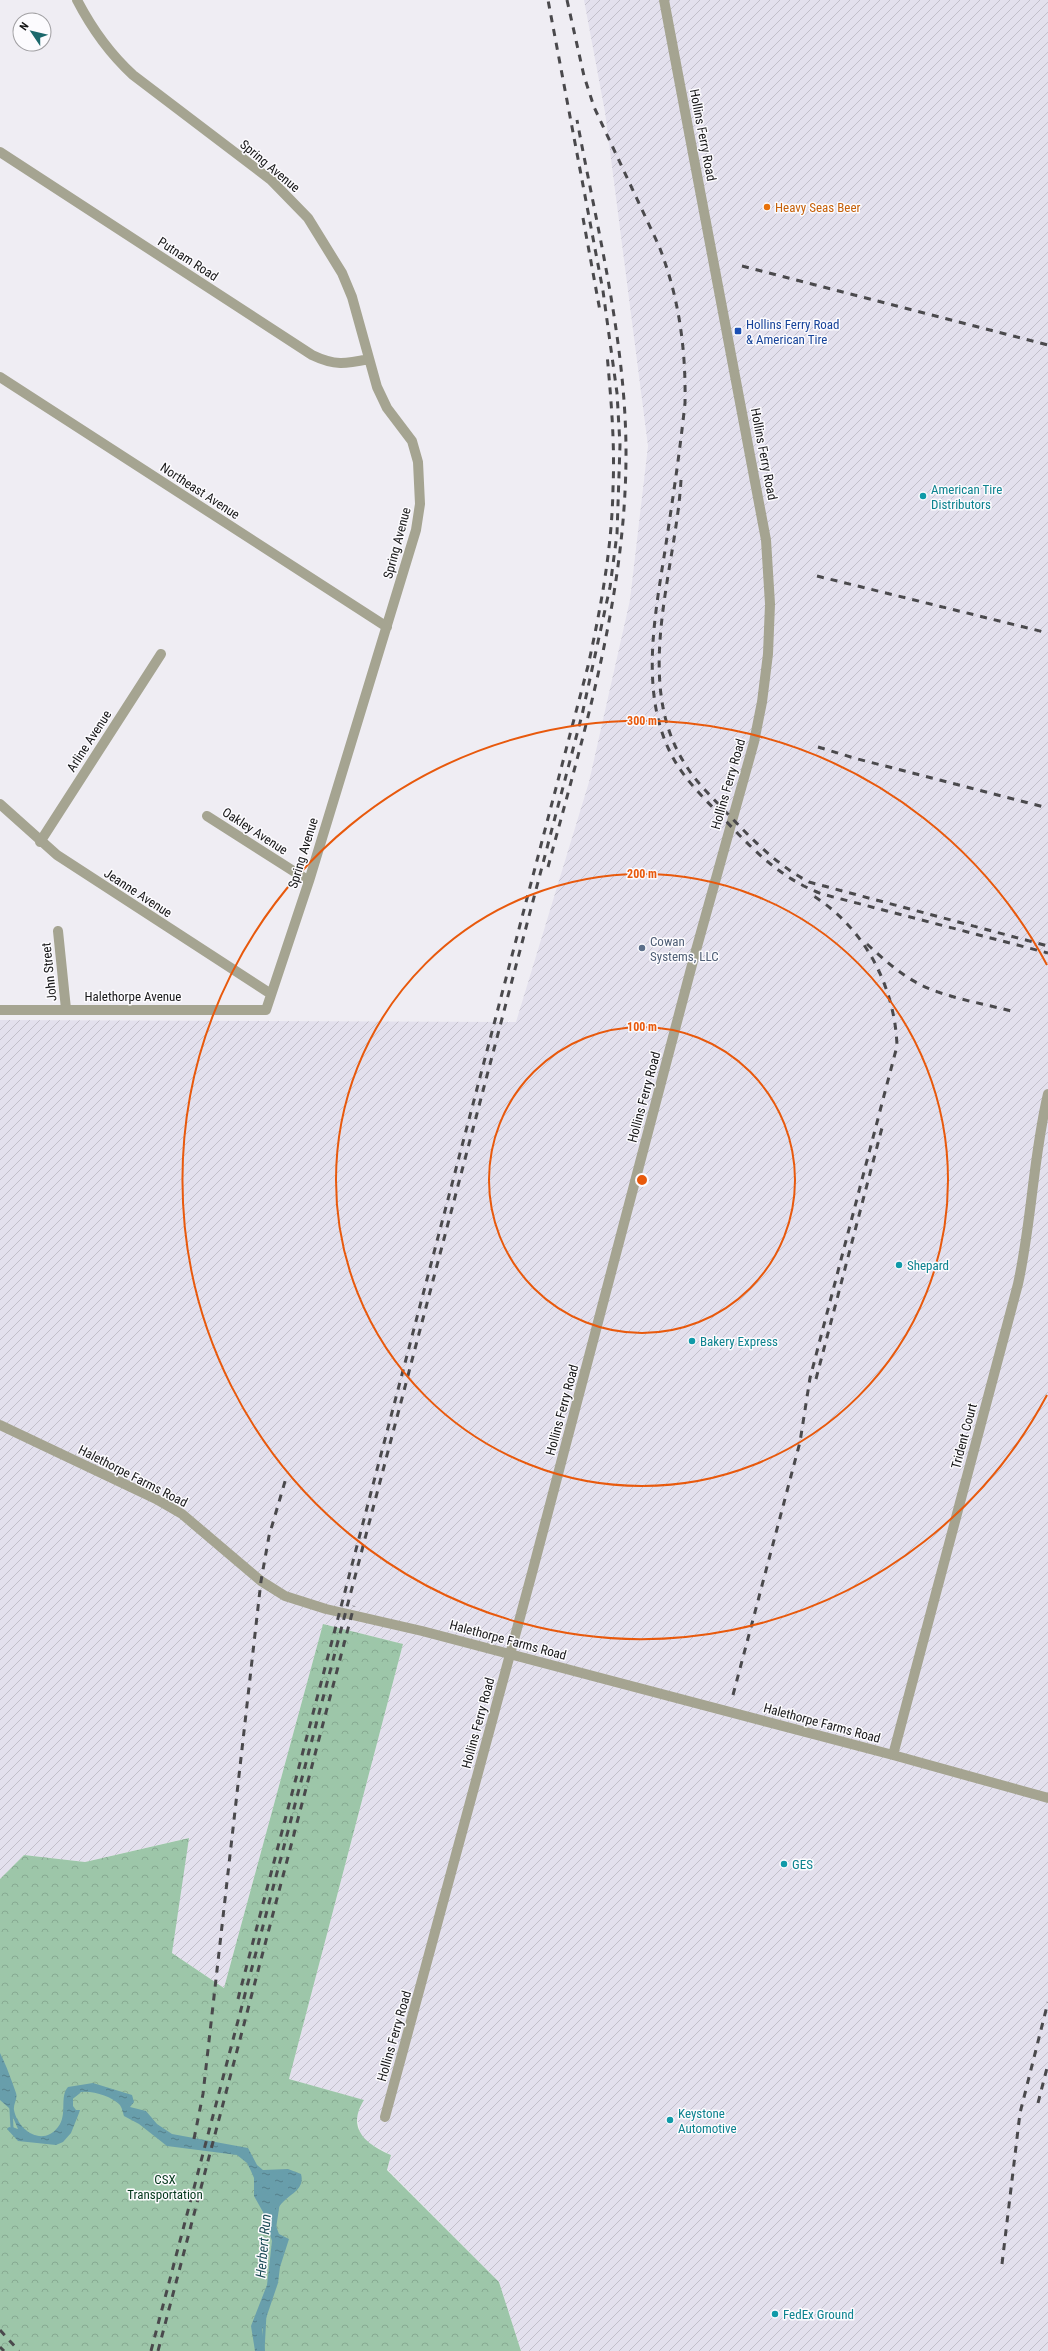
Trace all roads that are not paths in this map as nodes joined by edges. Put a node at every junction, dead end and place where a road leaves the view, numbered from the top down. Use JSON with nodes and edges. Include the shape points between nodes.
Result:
{"nodes":[{"id":1,"x":77,"y":0,"type":"edge"},
{"id":2,"x":664,"y":0,"type":"edge"},
{"id":3,"x":0,"y":152,"type":"edge"},
{"id":4,"x":369,"y":359,"type":"junction"},
{"id":5,"x":0,"y":377,"type":"edge"},
{"id":6,"x":387,"y":627,"type":"junction"},
{"id":7,"x":161,"y":654,"type":"dead end"},
{"id":8,"x":0,"y":804,"type":"edge"},
{"id":9,"x":207,"y":816,"type":"dead end"},
{"id":10,"x":40,"y":842,"type":"junction"},
{"id":11,"x":309,"y":881,"type":"junction"},
{"id":12,"x":58,"y":931,"type":"dead end"},
{"id":13,"x":271,"y":994,"type":"junction"},
{"id":14,"x":0,"y":1010,"type":"edge"},
{"id":15,"x":66,"y":1010,"type":"junction"},
{"id":16,"x":266,"y":1010,"type":"joint"},
{"id":17,"x":1048,"y":1094,"type":"edge"},
{"id":18,"x":1045,"y":1118,"type":"edge"},
{"id":19,"x":0,"y":1425,"type":"edge"},
{"id":20,"x":510,"y":1654,"type":"junction"},
{"id":21,"x":893,"y":1755,"type":"junction"},
{"id":22,"x":1048,"y":1798,"type":"edge"},
{"id":23,"x":385,"y":2117,"type":"dead end"}],
"edges":[{"from":1,"to":4,"type":"street","name":"Spring Avenue","via":[[99,39],[116,59],[133,75],[271,180],[308,218],[342,273],[352,297]]},
{"from":2,"to":20,"type":"street","name":"Hollins Ferry Road","via":[[765,532],[770,604],[768,654],[754,742],[691,967]]},
{"from":3,"to":4,"type":"street","name":"Putnam Road","via":[[312,355],[334,364]]},
{"from":4,"to":6,"type":"street","name":"Spring Avenue","via":[[377,387],[387,408],[412,441],[420,482],[416,530]]},
{"from":5,"to":6,"type":"street","name":"Northeast Avenue"},
{"from":6,"to":11,"type":"street","name":"Spring Avenue"},
{"from":7,"to":10,"type":"street","name":"Arline Avenue"},
{"from":8,"to":10,"type":"street","name":"Jeanne Avenue"},
{"from":9,"to":11,"type":"street","name":"Oakley Avenue"},
{"from":10,"to":13,"type":"street","name":"Jeanne Avenue","via":[[57,856]]},
{"from":11,"to":13,"type":"street","name":"Spring Avenue"},
{"from":12,"to":15,"type":"street","name":"John Street"},
{"from":13,"to":16,"type":"street","name":"Spring Avenue"},
{"from":14,"to":15,"type":"street","name":"Halethorpe Avenue"},
{"from":15,"to":16,"type":"street","name":"Halethorpe Avenue"},
{"from":17,"to":18,"type":"street","name":"Trident Court"},
{"from":18,"to":21,"type":"street","name":"Trident Court","via":[[1034,1168],[1030,1224],[1018,1284]]},
{"from":19,"to":20,"type":"street","name":"Halethorpe Farms Road","via":[[156,1499],[182,1514],[261,1581],[285,1596],[326,1609]]},
{"from":20,"to":21,"type":"street","name":"Halethorpe Farms Road"},
{"from":20,"to":23,"type":"street","name":"Hollins Ferry Road","via":[[436,1936]]},
{"from":21,"to":22,"type":"street","name":"Halethorpe Farms Road"}]}
